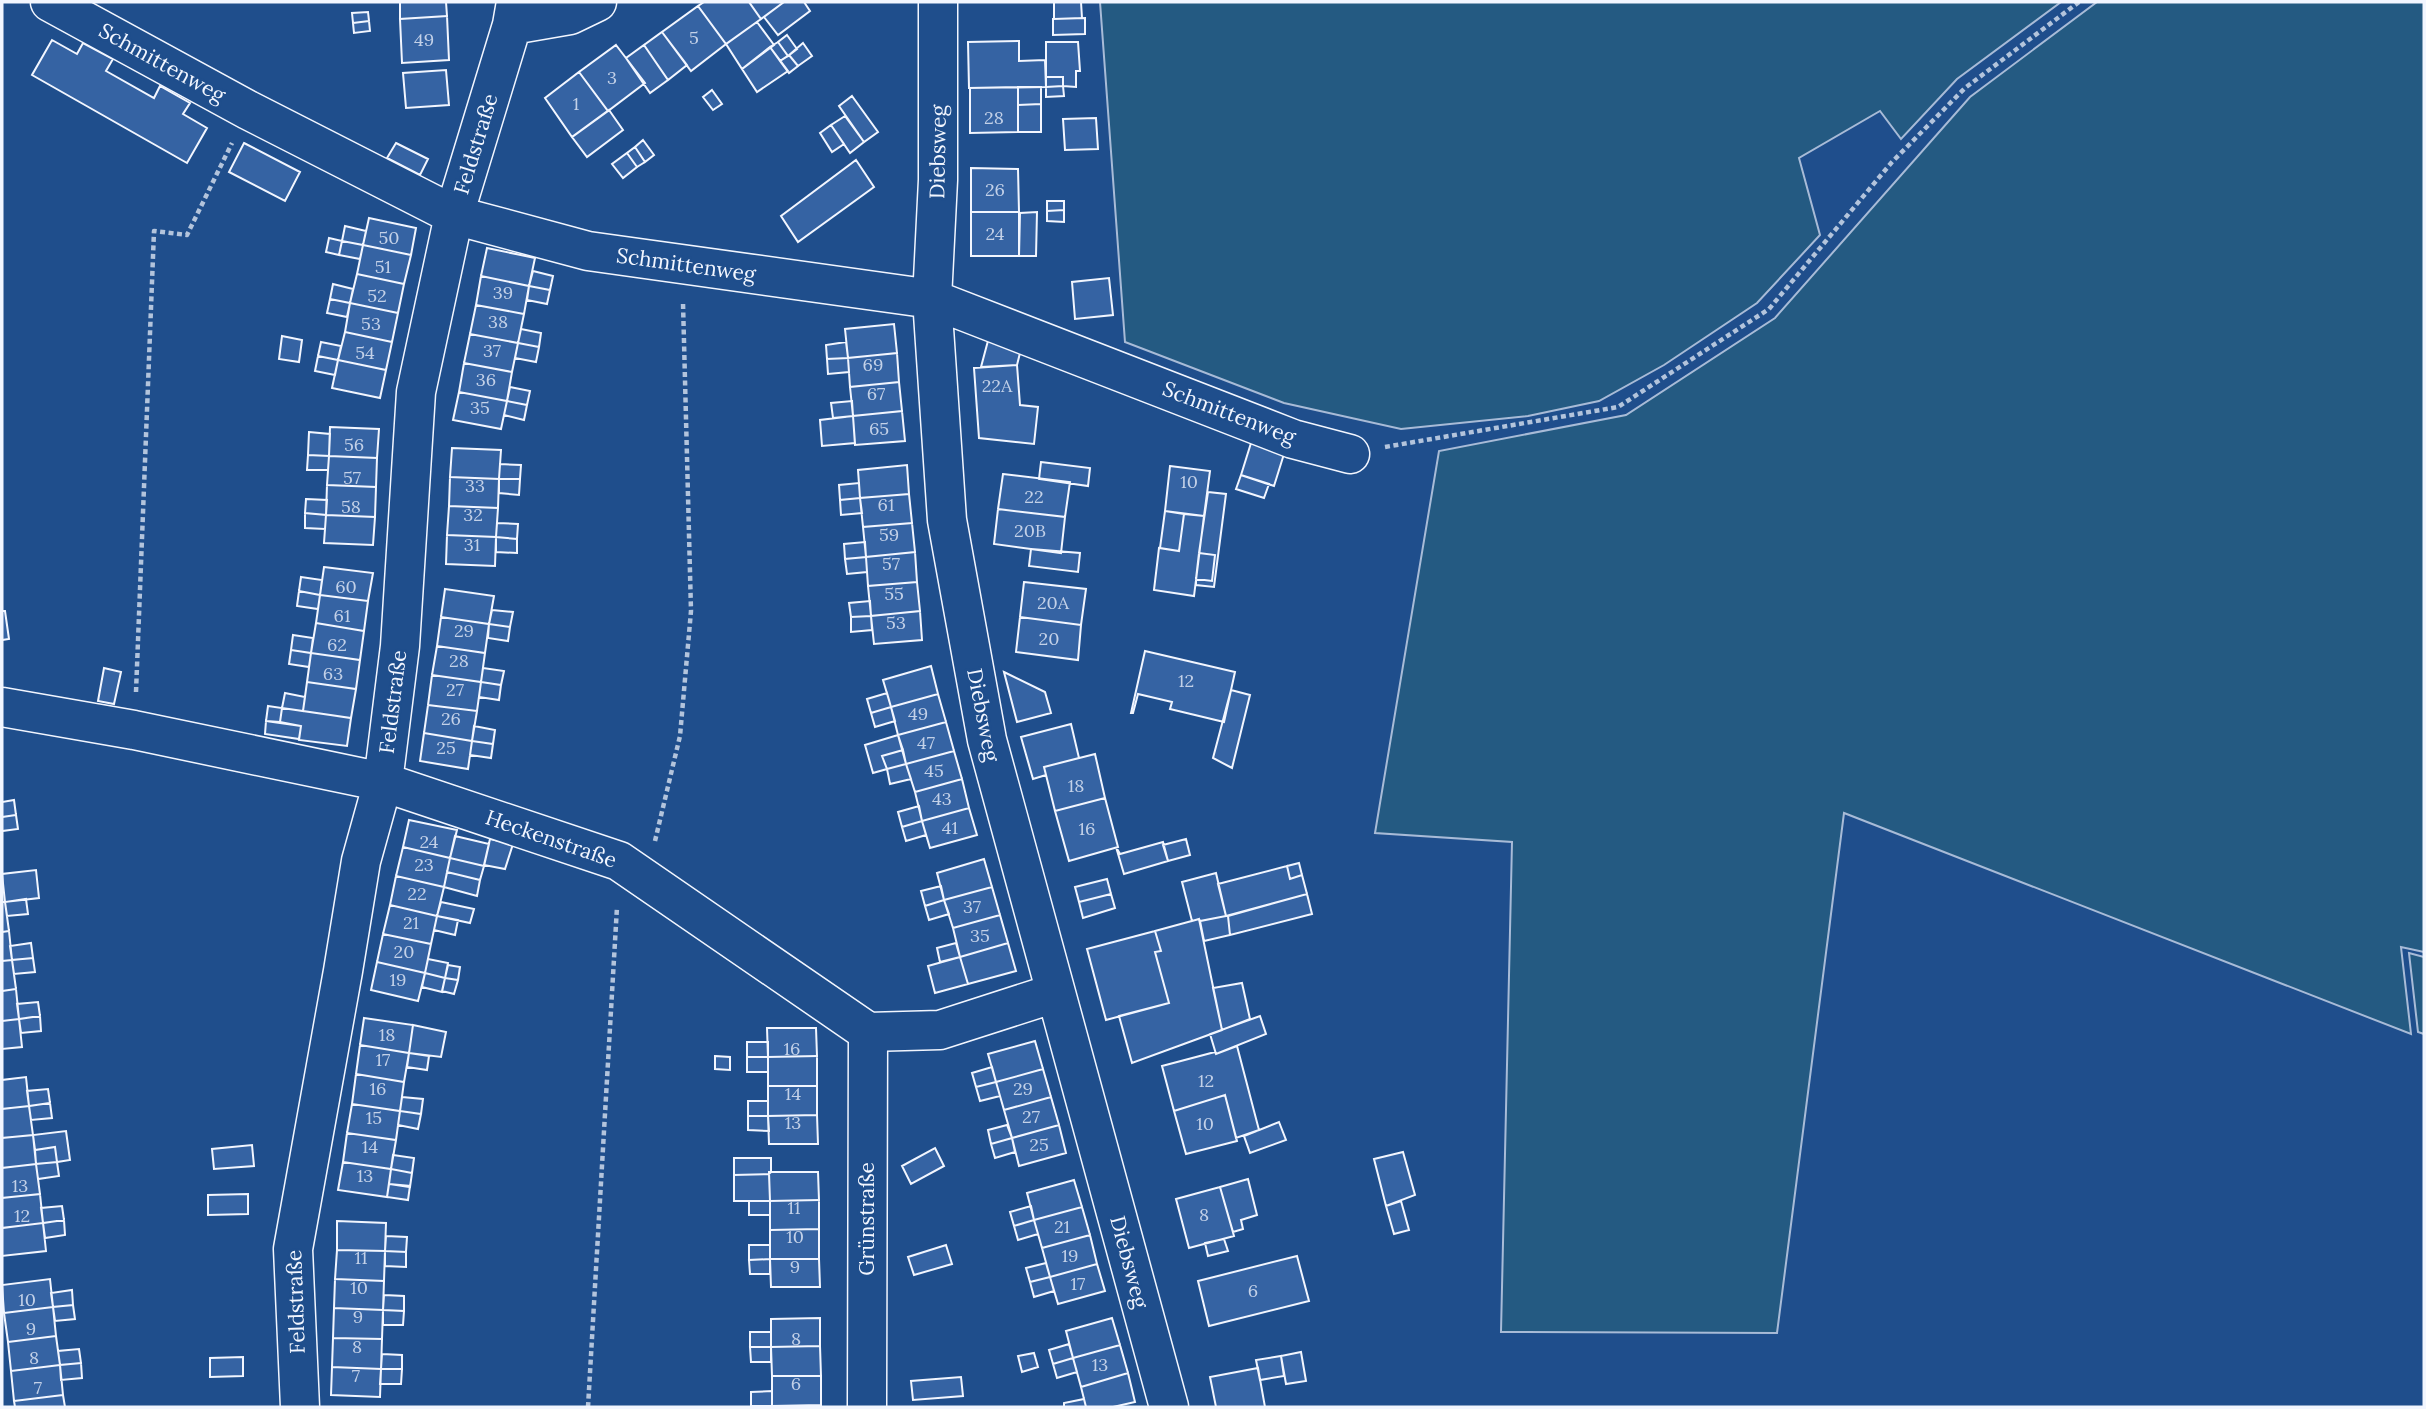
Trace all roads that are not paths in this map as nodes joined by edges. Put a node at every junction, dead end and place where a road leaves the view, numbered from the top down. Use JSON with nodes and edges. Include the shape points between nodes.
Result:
{"nodes":[{"id":1,"x":50,"y":2,"type":"edge"},
{"id":2,"x":597,"y":2,"type":"edge"},
{"id":3,"x":938,"y":2,"type":"edge"},
{"id":4,"x":514,"y":13,"type":"edge"},
{"id":5,"x":454,"y":215,"type":"junction"},
{"id":6,"x":933,"y":299,"type":"junction"},
{"id":7,"x":1350,"y":454,"type":"road end"},
{"id":8,"x":2,"y":707,"type":"edge"},
{"id":9,"x":383,"y":782,"type":"junction"},
{"id":10,"x":1055,"y":993,"type":"junction"},
{"id":11,"x":868,"y":1032,"type":"junction"},
{"id":12,"x":300,"y":1407,"type":"edge"},
{"id":13,"x":867,"y":1407,"type":"edge"},
{"id":14,"x":1168,"y":1407,"type":"edge"}],
"edges":[{"from":1,"to":5,"type":"street","name":"Schmittenweg"},
{"from":2,"to":4,"type":"street","via":[[570,15]]},
{"from":3,"to":6,"type":"street","name":"Diebsweg","via":[[939,180]]},
{"from":4,"to":5,"type":"street","name":"Feldstraße"},
{"from":5,"to":6,"type":"street","name":"Schmittenweg","via":[[588,251]]},
{"from":5,"to":9,"type":"street","name":"Feldstraße","via":[[416,392],[400,646]]},
{"from":6,"to":7,"type":"street","name":"Schmittenweg","via":[[1293,439]]},
{"from":6,"to":10,"type":"street","name":"Diebsweg","via":[[947,520],[987,740]]},
{"from":8,"to":9,"type":"street","name":"Heckenstraße"},
{"from":9,"to":11,"type":"street","name":"Heckenstraße","via":[[633,869]]},
{"from":9,"to":12,"type":"street","name":"Feldstraße","via":[[361,861],[293,1249]]},
{"from":10,"to":11,"type":"street","via":[[940,1030]]},
{"from":10,"to":14,"type":"street","name":"Diebsweg"},
{"from":11,"to":13,"type":"street","name":"Grünstraße"}]}
